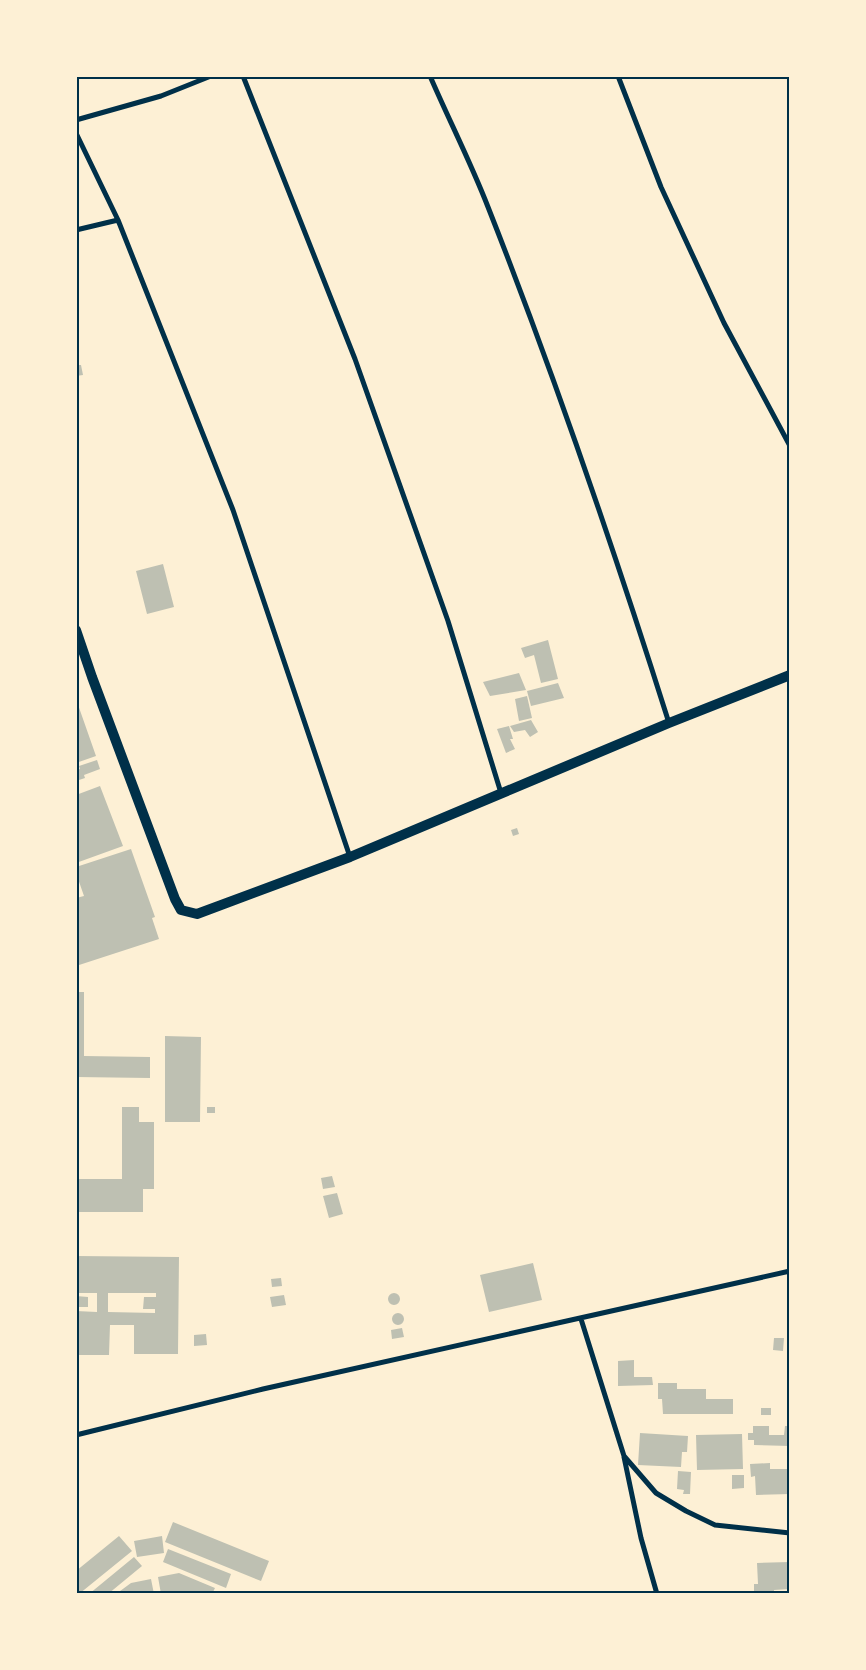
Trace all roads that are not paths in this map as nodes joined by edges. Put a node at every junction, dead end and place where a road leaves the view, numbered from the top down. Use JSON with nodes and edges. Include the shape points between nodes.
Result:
{"nodes":[{"id":1,"x":211,"y":76,"type":"edge"},
{"id":2,"x":243,"y":76,"type":"edge"},
{"id":3,"x":430,"y":76,"type":"edge"},
{"id":4,"x":618,"y":76,"type":"edge"},
{"id":5,"x":76,"y":120,"type":"edge"},
{"id":6,"x":76,"y":132,"type":"edge"},
{"id":7,"x":118,"y":220,"type":"junction"},
{"id":8,"x":76,"y":230,"type":"edge"},
{"id":9,"x":790,"y":446,"type":"edge"},
{"id":10,"x":76,"y":630,"type":"edge"},
{"id":11,"x":790,"y":675,"type":"edge"},
{"id":12,"x":669,"y":723,"type":"junction"},
{"id":13,"x":502,"y":793,"type":"junction"},
{"id":14,"x":350,"y":857,"type":"junction"},
{"id":15,"x":790,"y":1271,"type":"edge"},
{"id":16,"x":581,"y":1319,"type":"junction"},
{"id":17,"x":76,"y":1435,"type":"edge"},
{"id":18,"x":624,"y":1456,"type":"junction"},
{"id":19,"x":790,"y":1533,"type":"edge"},
{"id":20,"x":657,"y":1594,"type":"edge"}],
"edges":[{"from":1,"to":5,"type":"street","via":[[161,96]]},
{"from":2,"to":13,"type":"street","via":[[355,359],[448,621]]},
{"from":3,"to":12,"type":"street","via":[[488,205],[541,347]]},
{"from":4,"to":9,"type":"street","via":[[668,204],[724,324]]},
{"from":6,"to":7,"type":"street"},
{"from":7,"to":8,"type":"street"},
{"from":7,"to":14,"type":"street","via":[[233,510]]},
{"from":10,"to":14,"type":"main road","via":[[180,910],[197,914]]},
{"from":11,"to":12,"type":"main road"},
{"from":12,"to":13,"type":"main road"},
{"from":13,"to":14,"type":"main road"},
{"from":15,"to":16,"type":"street"},
{"from":16,"to":17,"type":"street","via":[[263,1389]]},
{"from":16,"to":18,"type":"street"},
{"from":18,"to":19,"type":"street","via":[[656,1493],[715,1525]]},
{"from":18,"to":20,"type":"street"}]}
